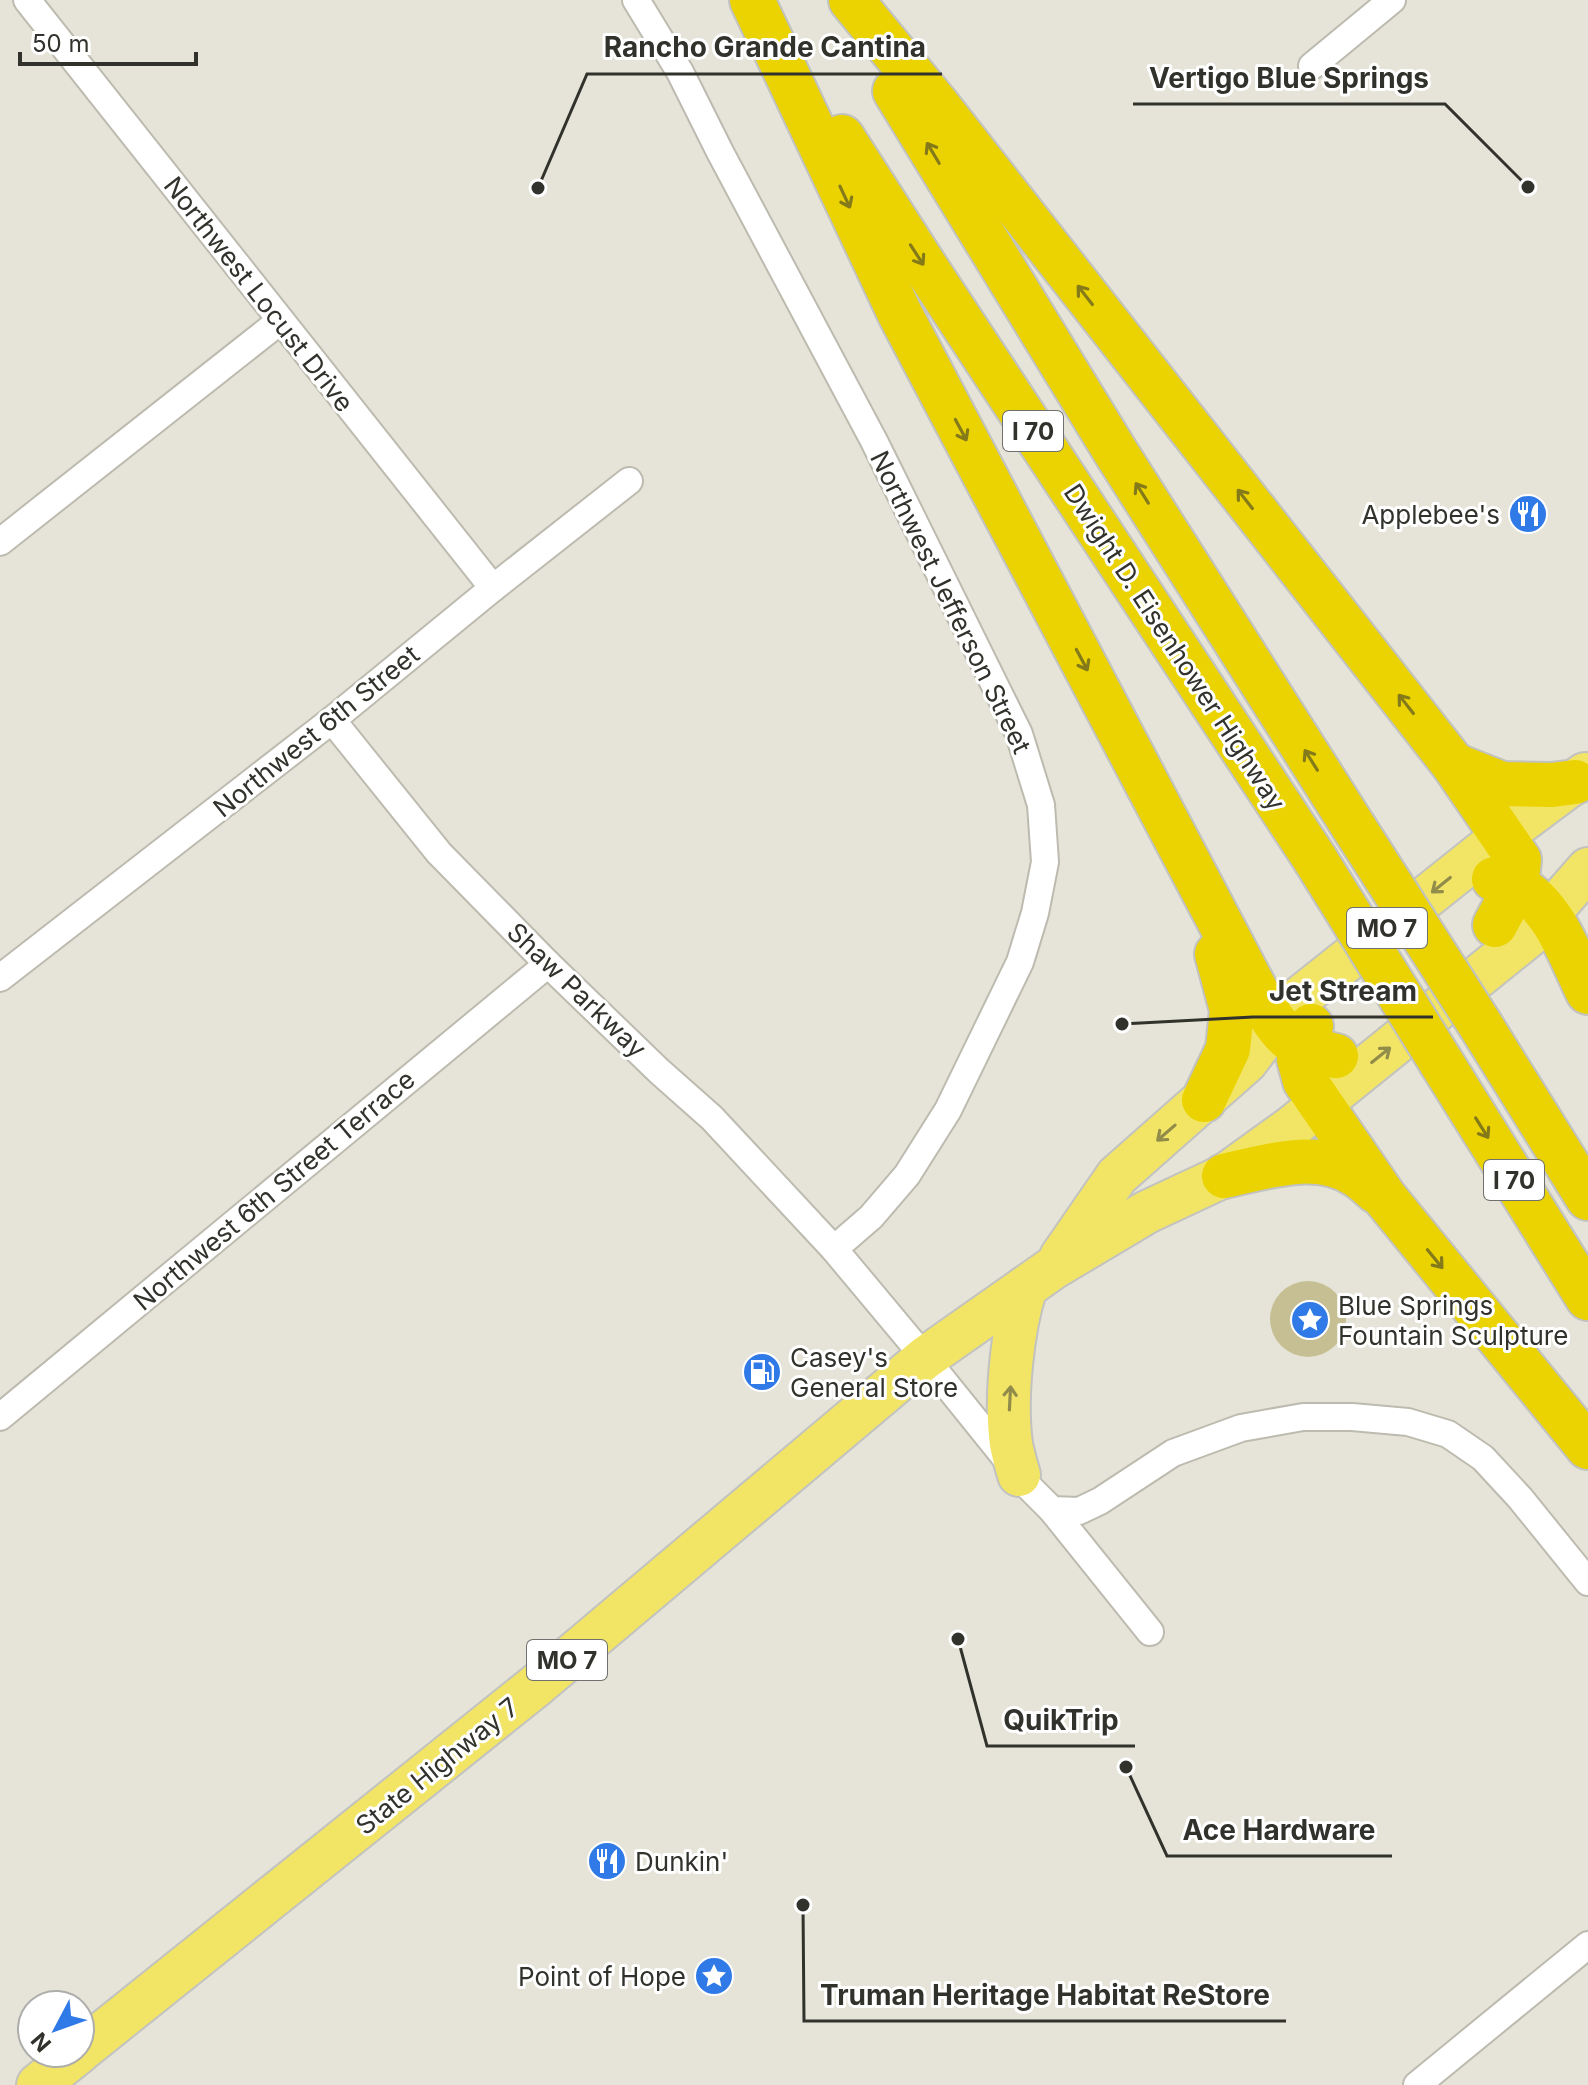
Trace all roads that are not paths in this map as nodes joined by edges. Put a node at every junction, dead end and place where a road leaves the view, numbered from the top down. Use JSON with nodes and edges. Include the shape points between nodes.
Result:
{"nodes":[{"id":1,"x":27,"y":0,"type":"edge"},
{"id":2,"x":636,"y":0,"type":"edge"},
{"id":3,"x":754,"y":0,"type":"edge"},
{"id":4,"x":839,"y":0,"type":"edge"},
{"id":5,"x":851,"y":0,"type":"edge"},
{"id":6,"x":1392,"y":0,"type":"edge"},
{"id":7,"x":1312,"y":66,"type":"dead end"},
{"id":8,"x":280,"y":321,"type":"junction"},
{"id":9,"x":629,"y":481,"type":"dead end"},
{"id":10,"x":0,"y":542,"type":"edge"},
{"id":11,"x":493,"y":588,"type":"junction"},
{"id":12,"x":332,"y":720,"type":"junction"},
{"id":13,"x":1454,"y":765,"type":"junction"},
{"id":14,"x":1584,"y":786,"type":"edge"},
{"id":15,"x":1588,"y":861,"type":"edge"},
{"id":16,"x":1588,"y":869,"type":"edge"},
{"id":17,"x":1518,"y":878,"type":"junction"},
{"id":18,"x":1495,"y":925,"type":"joint"},
{"id":19,"x":1222,"y":926,"type":"junction"},
{"id":20,"x":548,"y":964,"type":"junction"},
{"id":21,"x":0,"y":978,"type":"edge"},
{"id":22,"x":1588,"y":992,"type":"edge"},
{"id":23,"x":1305,"y":1054,"type":"junction"},
{"id":24,"x":1204,"y":1100,"type":"junction"},
{"id":25,"x":1224,"y":1176,"type":"junction"},
{"id":26,"x":1385,"y":1198,"type":"junction"},
{"id":27,"x":1588,"y":1198,"type":"edge"},
{"id":28,"x":1147,"y":1212,"type":"junction"},
{"id":29,"x":834,"y":1249,"type":"junction"},
{"id":30,"x":1040,"y":1277,"type":"junction"},
{"id":31,"x":1588,"y":1298,"type":"edge"},
{"id":32,"x":925,"y":1358,"type":"junction"},
{"id":33,"x":0,"y":1417,"type":"edge"},
{"id":34,"x":1588,"y":1447,"type":"edge"},
{"id":35,"x":1019,"y":1475,"type":"junction"},
{"id":36,"x":1052,"y":1510,"type":"junction"},
{"id":37,"x":1588,"y":1582,"type":"edge"},
{"id":38,"x":1150,"y":1632,"type":"dead end"},
{"id":39,"x":1588,"y":1945,"type":"edge"},
{"id":40,"x":96,"y":2038,"type":"edge"},
{"id":41,"x":58,"y":2069,"type":"edge"},
{"id":42,"x":38,"y":2085,"type":"edge"},
{"id":43,"x":1417,"y":2085,"type":"edge"}],
"edges":[{"from":1,"to":8,"type":"street","name":"Northwest Locust Drive"},
{"from":2,"to":29,"type":"street","name":"Northwest Jefferson Street","via":[[680,72],[881,455],[1019,734],[1041,805],[1045,862],[1020,962],[948,1110],[907,1175]]},
{"from":3,"to":19,"type":"highway","one_way":true,"via":[[900,314]]},
{"from":3,"to":31,"type":"highway","name":"Dwight D. Eisenhower Highway","number":"I 70","one_way":true,"bridge":true,"via":[[1315,859]]},
{"from":27,"to":4,"type":"highway","name":"Dwight D. Eisenhower Highway","number":"I 70","one_way":true,"bridge":true,"via":[[1115,451]]},
{"from":13,"to":5,"type":"highway","one_way":true},
{"from":6,"to":7,"type":"street"},
{"from":8,"to":10,"type":"street"},
{"from":8,"to":11,"type":"street","name":"Northwest Locust Drive"},
{"from":9,"to":11,"type":"street","name":"Northwest 6th Street"},
{"from":11,"to":12,"type":"street","name":"Northwest 6th Street"},
{"from":12,"to":20,"type":"street","name":"Shaw Parkway","via":[[439,853]]},
{"from":12,"to":21,"type":"street","name":"Northwest 6th Street"},
{"from":13,"to":14,"type":"highway","via":[[1502,784]]},
{"from":13,"to":17,"type":"highway"},
{"from":14,"to":17,"type":"main road","number":"MO 7"},
{"from":15,"to":17,"type":"main road","number":"MO 7"},
{"from":16,"to":17,"type":"main road","number":"MO 7"},
{"from":17,"to":18,"type":"highway"},
{"from":17,"to":22,"type":"highway"},
{"from":23,"to":17,"type":"main road","number":"MO 7","one_way":true,"via":[[1531,934]]},
{"from":17,"to":23,"type":"main road","number":"MO 7","one_way":true,"via":[[1287,1008]]},
{"from":18,"to":23,"type":"main road","number":"MO 7"},
{"from":19,"to":23,"type":"highway"},
{"from":19,"to":24,"type":"highway","via":[[1214,942],[1232,1010],[1228,1049]]},
{"from":20,"to":29,"type":"street","name":"Shaw Parkway","via":[[712,1118]]},
{"from":20,"to":33,"type":"street","name":"Northwest 6th Street Terrace"},
{"from":23,"to":24,"type":"main road","number":"MO 7","via":[[1246,1062]]},
{"from":23,"to":25,"type":"main road","number":"MO 7"},
{"from":23,"to":26,"type":"highway"},
{"from":23,"to":28,"type":"main road","number":"MO 7"},
{"from":24,"to":30,"type":"main road","number":"MO 7","one_way":true,"via":[[1117,1176]]},
{"from":25,"to":26,"type":"highway","via":[[1290,1162],[1328,1164],[1354,1173]]},
{"from":25,"to":28,"type":"main road","number":"MO 7"},
{"from":26,"to":34,"type":"highway","one_way":true},
{"from":28,"to":30,"type":"main road","number":"MO 7"},
{"from":29,"to":32,"type":"street","name":"Shaw Parkway"},
{"from":30,"to":32,"type":"main road","name":"State Highway 7","number":"MO 7"},
{"from":35,"to":30,"type":"main road","one_way":true,"via":[[1009,1419],[1016,1328]]},
{"from":32,"to":35,"type":"street","name":"Shaw Parkway"},
{"from":32,"to":40,"type":"main road","name":"State Highway 7","number":"MO 7","via":[[538,1684]]},
{"from":35,"to":36,"type":"street","name":"Shaw Parkway"},
{"from":36,"to":37,"type":"street","via":[[1079,1511],[1173,1453],[1241,1428],[1303,1417],[1408,1422],[1448,1434],[1483,1458]]},
{"from":36,"to":38,"type":"street","name":"Shaw Parkway"},
{"from":39,"to":43,"type":"street"},
{"from":41,"to":42,"type":"main road","name":"State Highway 7","number":"MO 7"}]}
